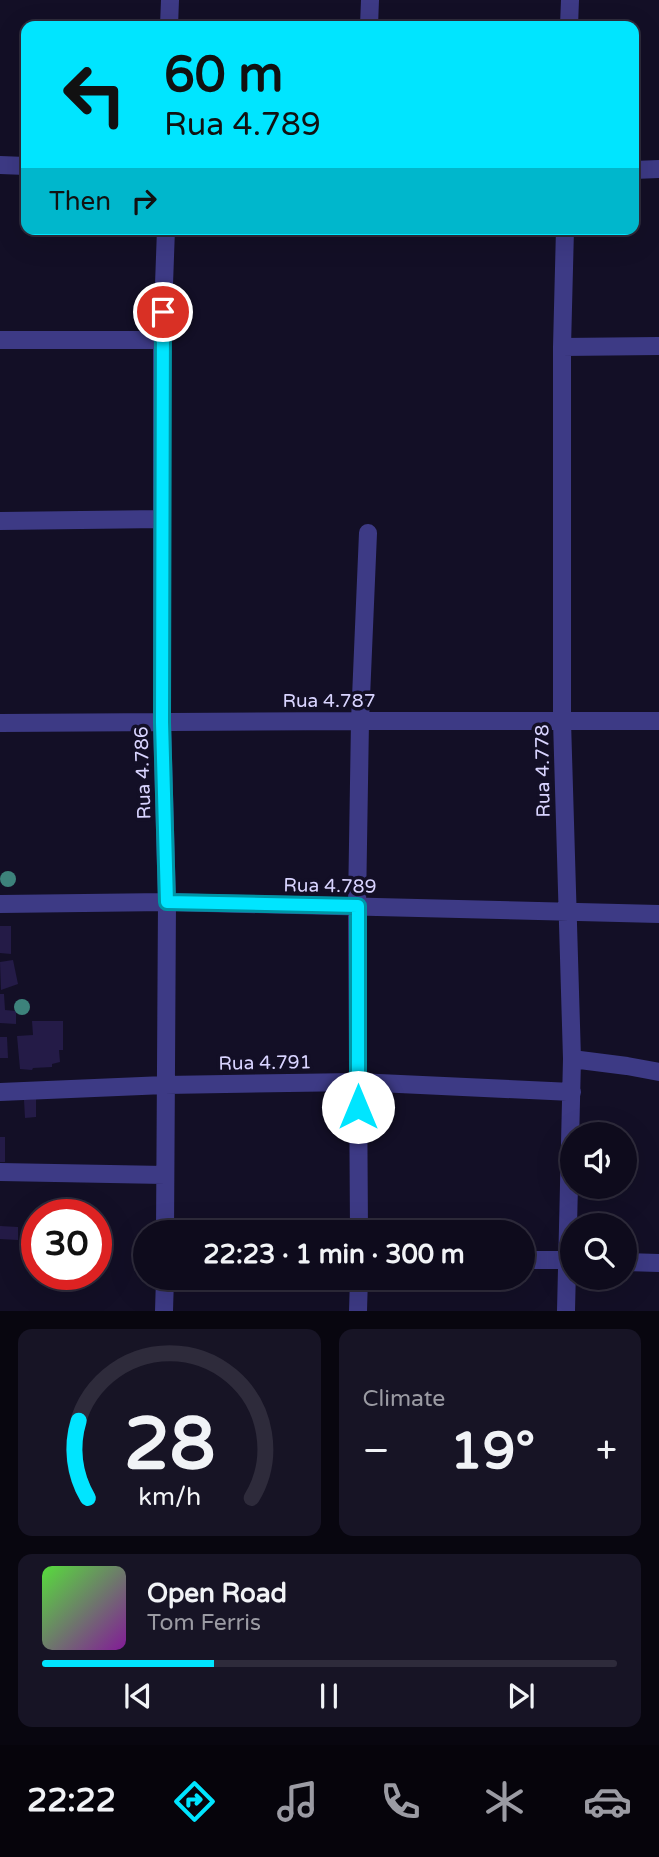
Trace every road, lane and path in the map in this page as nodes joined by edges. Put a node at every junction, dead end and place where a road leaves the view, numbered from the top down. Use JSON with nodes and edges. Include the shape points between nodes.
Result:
{"nodes":[{"id":1,"x":170,"y":0,"type":"edge"},
{"id":2,"x":370,"y":0,"type":"edge"},
{"id":3,"x":570,"y":0,"type":"edge"},
{"id":4,"x":169,"y":21,"type":"edge"},
{"id":5,"x":369,"y":21,"type":"edge"},
{"id":6,"x":569,"y":21,"type":"edge"},
{"id":7,"x":0,"y":165,"type":"edge"},
{"id":8,"x":21,"y":166,"type":"edge"},
{"id":9,"x":659,"y":169,"type":"edge"},
{"id":10,"x":639,"y":170,"type":"edge"},
{"id":11,"x":166,"y":235,"type":"edge"},
{"id":12,"x":565,"y":235,"type":"edge"},
{"id":13,"x":0,"y":340,"type":"edge"},
{"id":14,"x":162,"y":340,"type":"junction"},
{"id":15,"x":659,"y":346,"type":"edge"},
{"id":16,"x":562,"y":347,"type":"junction"},
{"id":17,"x":162,"y":519,"type":"junction"},
{"id":18,"x":0,"y":521,"type":"edge"},
{"id":19,"x":368,"y":533,"type":"dead end"},
{"id":20,"x":360,"y":721,"type":"junction"},
{"id":21,"x":562,"y":721,"type":"junction"},
{"id":22,"x":162,"y":722,"type":"junction"},
{"id":23,"x":659,"y":722,"type":"edge"},
{"id":24,"x":0,"y":723,"type":"edge"},
{"id":25,"x":167,"y":902,"type":"junction"},
{"id":26,"x":0,"y":904,"type":"edge"},
{"id":27,"x":358,"y":906,"type":"junction"},
{"id":28,"x":567,"y":913,"type":"junction"},
{"id":29,"x":659,"y":914,"type":"edge"},
{"id":30,"x":572,"y":1059,"type":"junction"},
{"id":31,"x":659,"y":1072,"type":"edge"},
{"id":32,"x":358,"y":1082,"type":"junction"},
{"id":33,"x":165,"y":1085,"type":"junction"},
{"id":34,"x":0,"y":1092,"type":"edge"},
{"id":35,"x":572,"y":1092,"type":"junction"},
{"id":36,"x":0,"y":1172,"type":"edge"},
{"id":37,"x":165,"y":1175,"type":"junction"},
{"id":38,"x":570,"y":1213,"type":"edge"},
{"id":39,"x":165,"y":1220,"type":"edge"},
{"id":40,"x":359,"y":1220,"type":"edge"},
{"id":41,"x":535,"y":1260,"type":"edge"},
{"id":42,"x":560,"y":1260,"type":"edge"},
{"id":43,"x":637,"y":1262,"type":"edge"},
{"id":44,"x":659,"y":1263,"type":"edge"},
{"id":45,"x":165,"y":1290,"type":"edge"},
{"id":46,"x":359,"y":1290,"type":"edge"},
{"id":47,"x":567,"y":1290,"type":"edge"},
{"id":48,"x":164,"y":1311,"type":"edge"},
{"id":49,"x":358,"y":1311,"type":"edge"},
{"id":50,"x":566,"y":1311,"type":"edge"}],
"edges":[{"from":1,"to":4,"type":"street"},
{"from":2,"to":5,"type":"street"},
{"from":3,"to":6,"type":"street"},
{"from":7,"to":8,"type":"street"},
{"from":9,"to":10,"type":"street"},
{"from":11,"to":14,"type":"street","name":"Rua 4.786"},
{"from":12,"to":16,"type":"street","name":"Rua 4.778"},
{"from":13,"to":14,"type":"street"},
{"from":14,"to":17,"type":"street","name":"Rua 4.786"},
{"from":15,"to":16,"type":"street"},
{"from":16,"to":21,"type":"street","name":"Rua 4.778"},
{"from":17,"to":18,"type":"street"},
{"from":17,"to":22,"type":"street","name":"Rua 4.786"},
{"from":19,"to":20,"type":"street"},
{"from":20,"to":21,"type":"street","name":"Rua 4.787"},
{"from":20,"to":22,"type":"street","name":"Rua 4.787"},
{"from":20,"to":27,"type":"street"},
{"from":21,"to":23,"type":"street","name":"Rua 4.787"},
{"from":21,"to":28,"type":"street","name":"Rua 4.778"},
{"from":22,"to":24,"type":"street","name":"Rua 4.787"},
{"from":22,"to":25,"type":"street","name":"Rua 4.786"},
{"from":25,"to":26,"type":"street","name":"Rua 4.789"},
{"from":25,"to":27,"type":"street","name":"Rua 4.789"},
{"from":25,"to":33,"type":"street","name":"Rua 4.786"},
{"from":27,"to":28,"type":"street","name":"Rua 4.789"},
{"from":27,"to":32,"type":"street"},
{"from":28,"to":29,"type":"street","name":"Rua 4.789"},
{"from":28,"to":30,"type":"street","name":"Rua 4.778"},
{"from":30,"to":31,"type":"street"},
{"from":30,"to":35,"type":"street","name":"Rua 4.778"},
{"from":32,"to":33,"type":"street","name":"Rua 4.791"},
{"from":32,"to":35,"type":"street","name":"Rua 4.791"},
{"from":32,"to":40,"type":"street"},
{"from":33,"to":34,"type":"street","name":"Rua 4.791"},
{"from":33,"to":37,"type":"street","name":"Rua 4.786"},
{"from":35,"to":38,"type":"street","name":"Rua 4.778"},
{"from":36,"to":37,"type":"street"},
{"from":37,"to":39,"type":"street","name":"Rua 4.786"},
{"from":41,"to":42,"type":"street"},
{"from":43,"to":44,"type":"street"},
{"from":45,"to":48,"type":"street"},
{"from":46,"to":49,"type":"street"},
{"from":47,"to":50,"type":"street","name":"Rua 4.778"}]}
